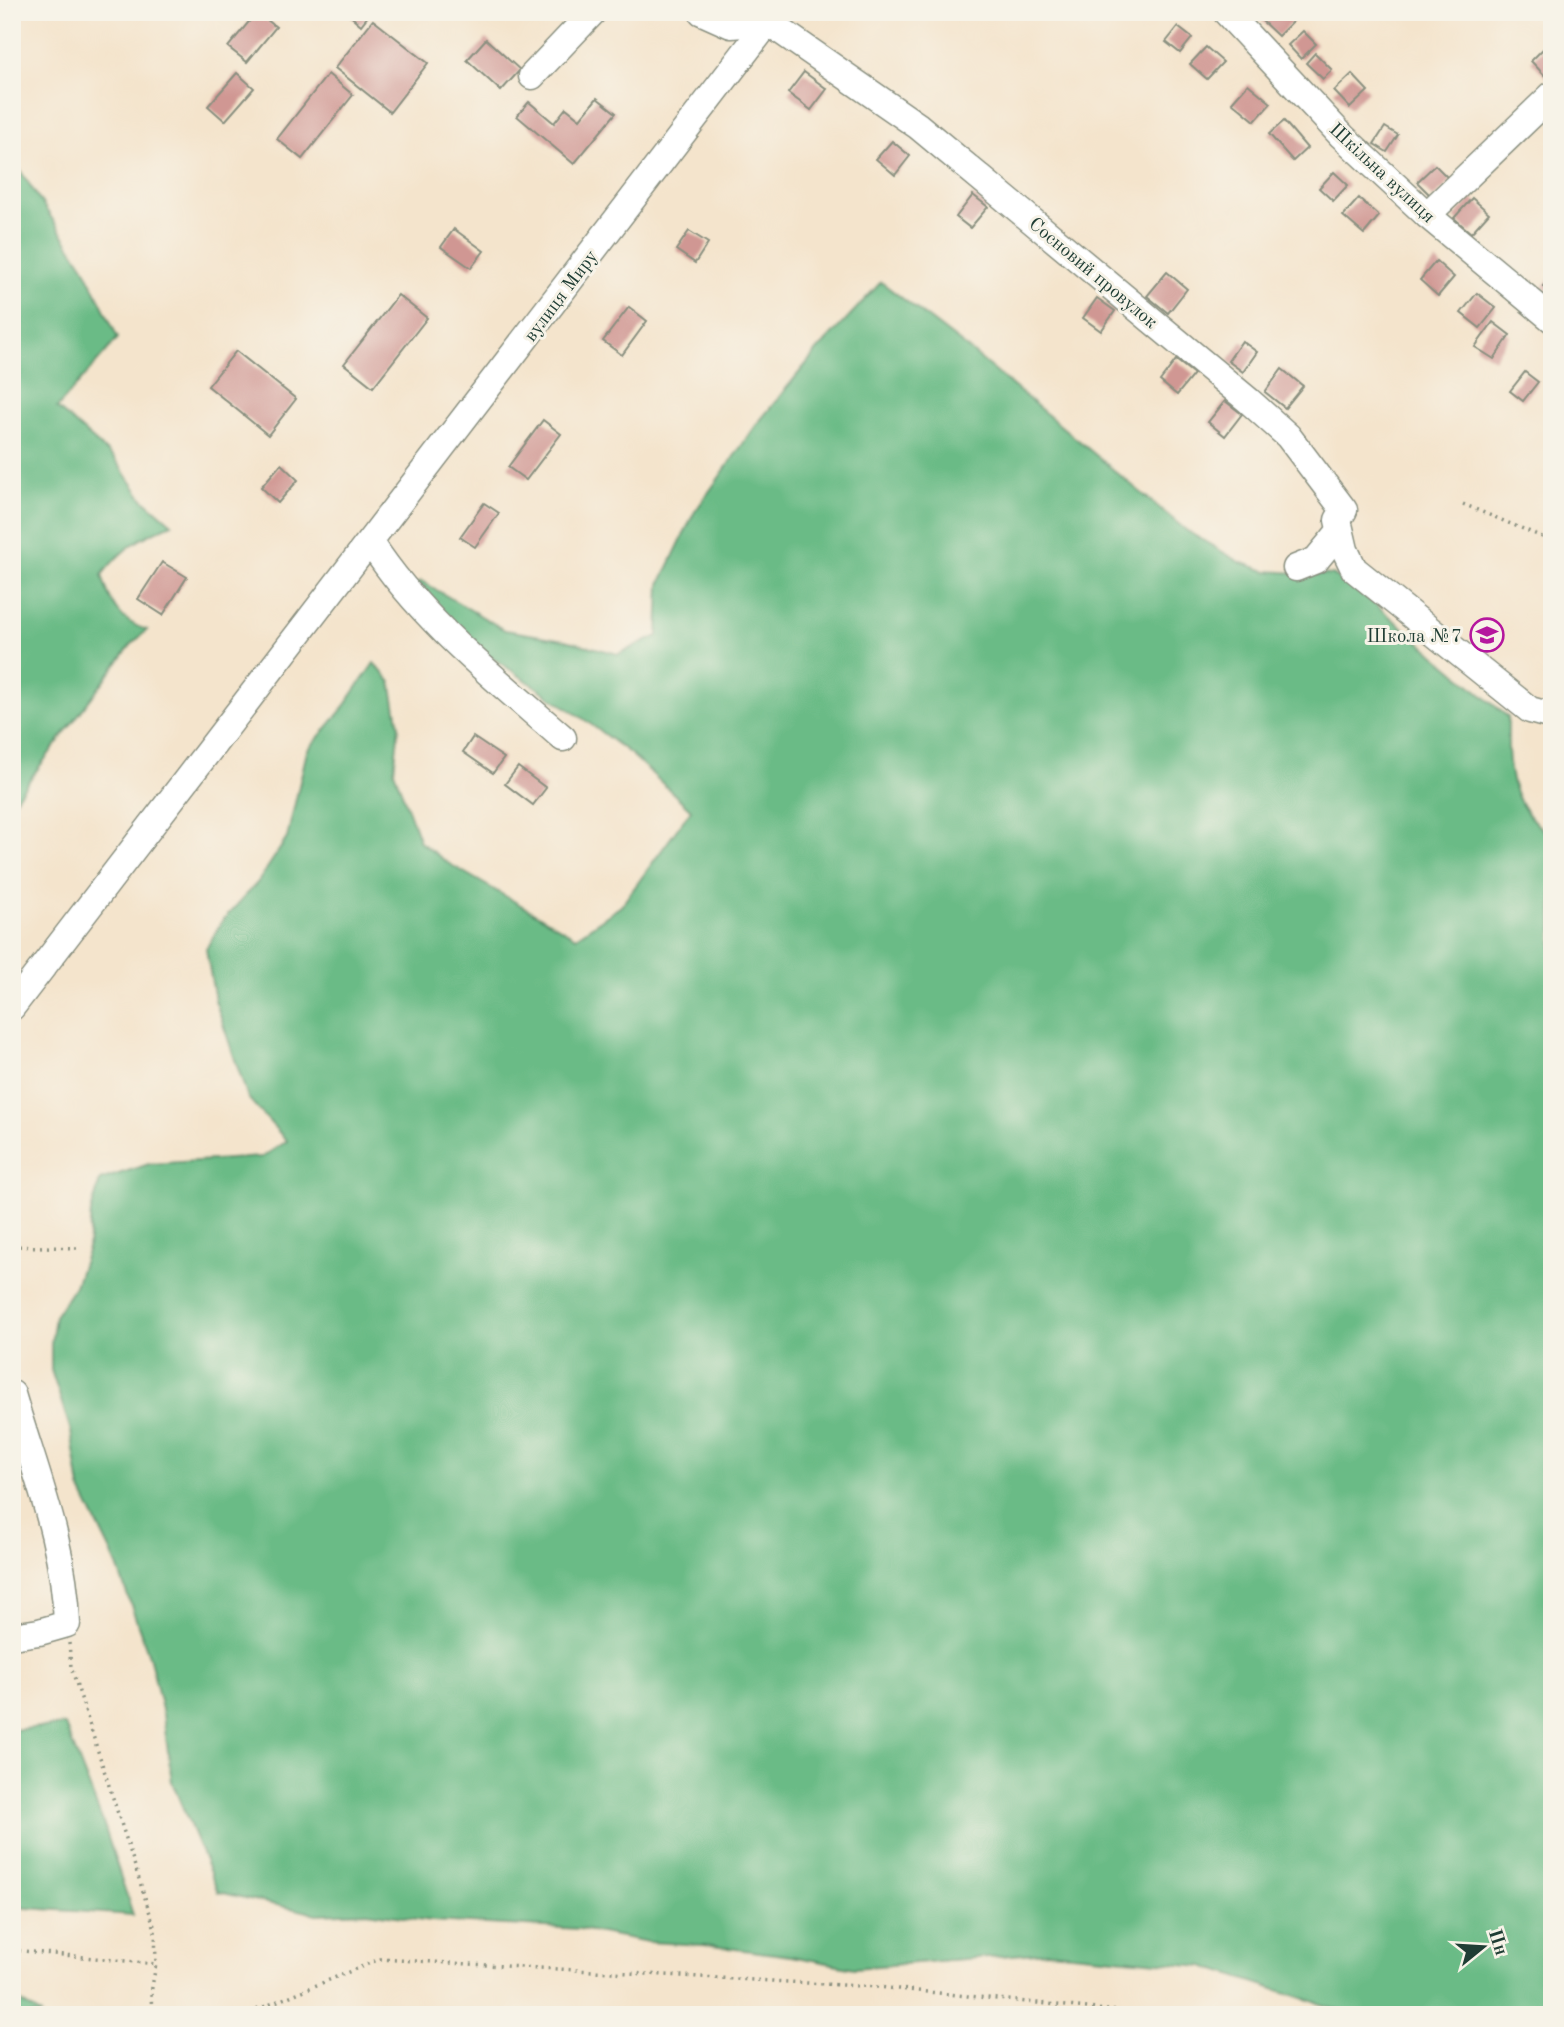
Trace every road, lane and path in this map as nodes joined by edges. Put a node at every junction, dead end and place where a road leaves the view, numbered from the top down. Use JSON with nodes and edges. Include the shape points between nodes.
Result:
{"nodes":[{"id":1,"x":593,"y":12,"type":"edge"},
{"id":2,"x":702,"y":12,"type":"edge"},
{"id":3,"x":1226,"y":12,"type":"edge"},
{"id":4,"x":772,"y":17,"type":"edge"},
{"id":5,"x":532,"y":76,"type":"dead end"},
{"id":6,"x":1552,"y":95,"type":"edge"},
{"id":7,"x":1427,"y":215,"type":"junction"},
{"id":8,"x":1552,"y":319,"type":"edge"},
{"id":9,"x":1463,"y":504,"type":"dead end"},
{"id":10,"x":1340,"y":531,"type":"junction"},
{"id":11,"x":1552,"y":541,"type":"edge"},
{"id":12,"x":371,"y":543,"type":"junction"},
{"id":13,"x":1296,"y":568,"type":"dead end"},
{"id":14,"x":1552,"y":716,"type":"edge"},
{"id":15,"x":563,"y":738,"type":"dead end"},
{"id":16,"x":12,"y":1007,"type":"edge"},
{"id":17,"x":12,"y":1246,"type":"edge"},
{"id":18,"x":77,"y":1248,"type":"dead end"},
{"id":19,"x":12,"y":1394,"type":"edge"},
{"id":20,"x":67,"y":1623,"type":"junction"},
{"id":21,"x":12,"y":1636,"type":"edge"},
{"id":22,"x":12,"y":1950,"type":"edge"},
{"id":23,"x":156,"y":1964,"type":"junction"},
{"id":24,"x":152,"y":2015,"type":"edge"},
{"id":25,"x":244,"y":2015,"type":"edge"},
{"id":26,"x":1157,"y":2015,"type":"edge"}],
"edges":[{"from":1,"to":5,"type":"street"},
{"from":2,"to":4,"type":"street","via":[[732,25]]},
{"from":3,"to":7,"type":"street","name":"Шкільна вулиця","via":[[1342,136]]},
{"from":4,"to":10,"type":"street","name":"Сосновий провулок","via":[[918,126],[1250,401],[1322,477],[1344,510],[1338,520]]},
{"from":4,"to":12,"type":"street","name":"вулиця Миру"},
{"from":6,"to":7,"type":"street"},
{"from":7,"to":8,"type":"street","name":"Шкільна вулиця"},
{"from":9,"to":11,"type":"path"},
{"from":10,"to":13,"type":"street","via":[[1316,560]]},
{"from":10,"to":14,"type":"street","name":"Сосновий провулок","via":[[1354,569],[1530,710]]},
{"from":12,"to":15,"type":"street","via":[[394,578]]},
{"from":12,"to":16,"type":"street","name":"вулиця Миру"},
{"from":17,"to":18,"type":"path"},
{"from":19,"to":20,"type":"street","via":[[59,1548]]},
{"from":20,"to":21,"type":"street"},
{"from":20,"to":23,"type":"path","via":[[71,1667],[155,1929]]},
{"from":22,"to":23,"type":"path"},
{"from":23,"to":24,"type":"path"},
{"from":25,"to":26,"type":"path","via":[[380,1959],[878,1987]]}]}
